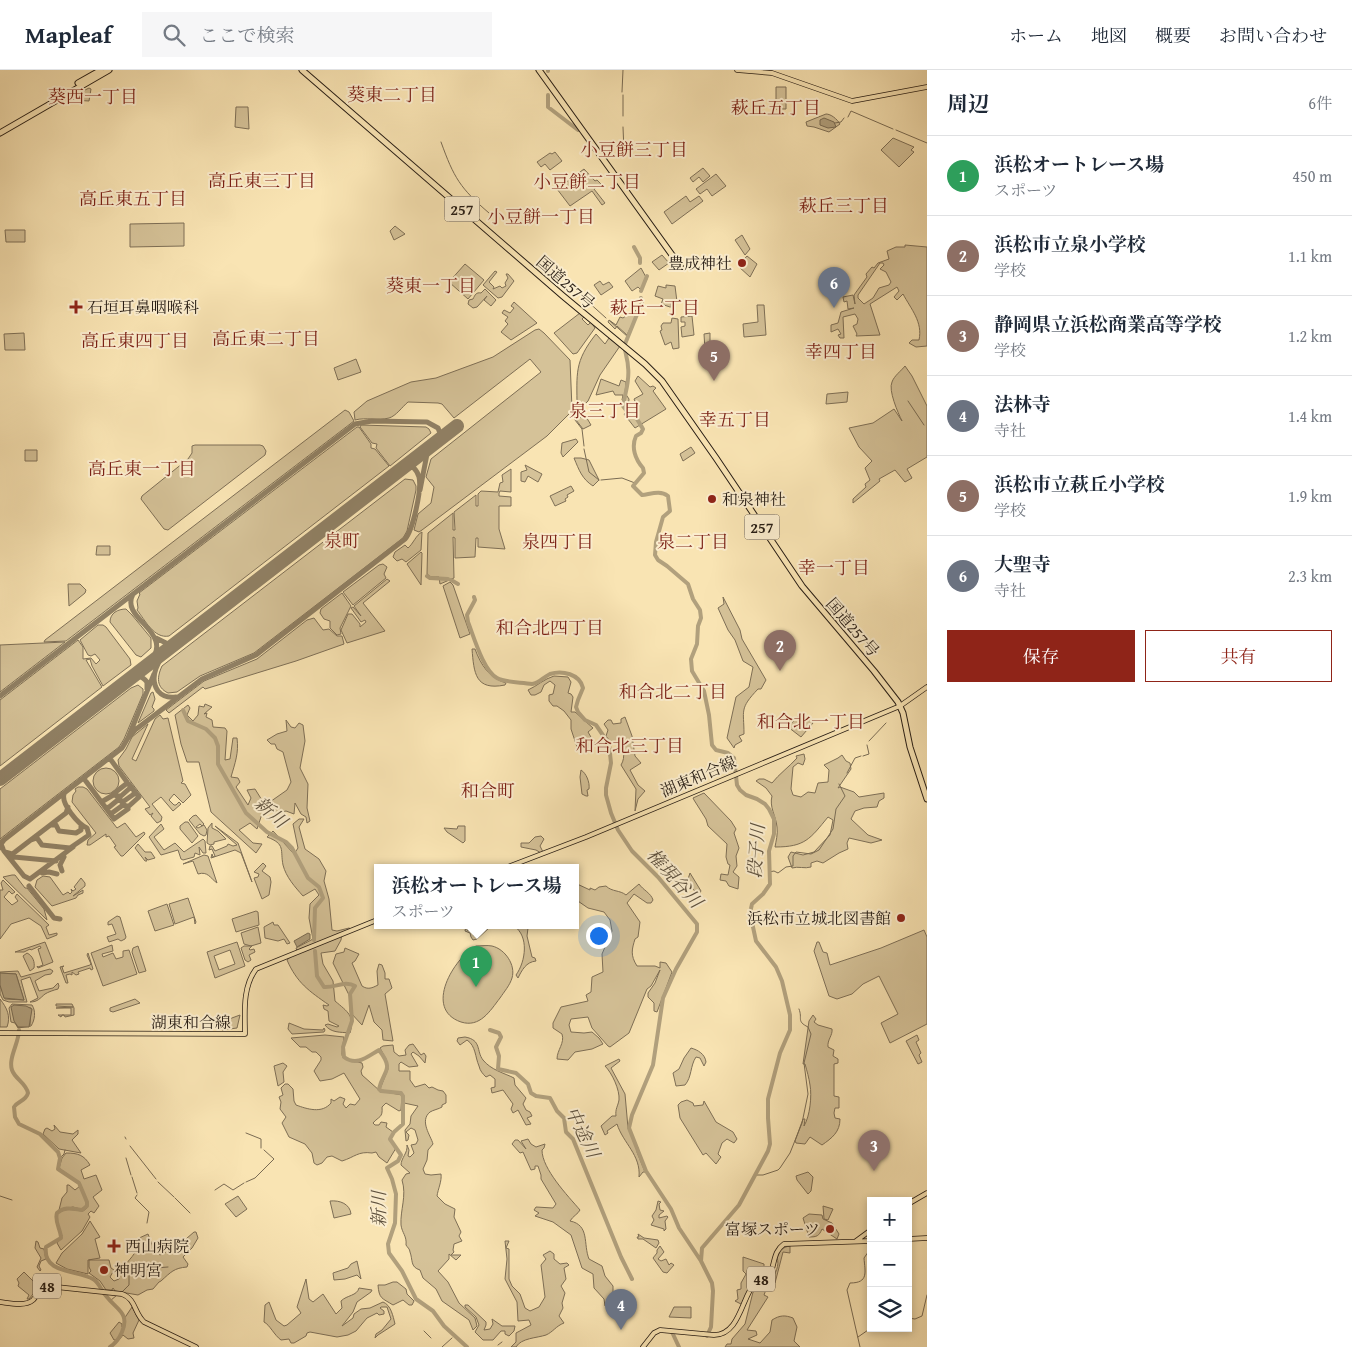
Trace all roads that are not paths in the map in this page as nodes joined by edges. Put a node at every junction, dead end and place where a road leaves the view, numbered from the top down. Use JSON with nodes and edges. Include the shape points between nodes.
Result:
{"nodes":[{"id":1,"x":102,"y":70,"type":"edge"},
{"id":2,"x":109,"y":70,"type":"edge"},
{"id":3,"x":302,"y":70,"type":"edge"},
{"id":4,"x":540,"y":70,"type":"edge"},
{"id":5,"x":737,"y":70,"type":"edge"},
{"id":6,"x":927,"y":87,"type":"edge"},
{"id":7,"x":0,"y":129,"type":"edge"},
{"id":8,"x":0,"y":133,"type":"edge"},
{"id":9,"x":681,"y":265,"type":"dead end"},
{"id":10,"x":927,"y":687,"type":"edge"},
{"id":11,"x":900,"y":706,"type":"junction"},
{"id":12,"x":927,"y":799,"type":"edge"},
{"id":13,"x":516,"y":864,"type":"edge"},
{"id":14,"x":374,"y":921,"type":"edge"},
{"id":15,"x":0,"y":1033,"type":"edge"},
{"id":16,"x":927,"y":1193,"type":"edge"},
{"id":17,"x":912,"y":1202,"type":"edge"},
{"id":18,"x":867,"y":1233,"type":"edge"},
{"id":19,"x":927,"y":1238,"type":"edge"},
{"id":20,"x":912,"y":1239,"type":"edge"},
{"id":21,"x":856,"y":1241,"type":"junction"},
{"id":22,"x":867,"y":1241,"type":"edge"},
{"id":23,"x":0,"y":1302,"type":"edge"},
{"id":24,"x":196,"y":1347,"type":"edge"},
{"id":25,"x":643,"y":1347,"type":"edge"}],
"edges":[{"from":1,"to":7,"type":"highway"},
{"from":2,"to":8,"type":"highway"},
{"from":3,"to":11,"type":"highway","name":"国道257号","number":"257","via":[[662,380],[802,586],[874,670]]},
{"from":4,"to":9,"type":"highway"},
{"from":5,"to":6,"type":"main road","via":[[772,73],[852,101]]},
{"from":10,"to":11,"type":"main road","name":"湖東和合線"},
{"from":11,"to":12,"type":"highway","name":"国道257号","number":"257"},
{"from":11,"to":13,"type":"main road","name":"湖東和合線"},
{"from":14,"to":15,"type":"main road","name":"湖東和合線","via":[[256,970],[246,996],[245,1034]]},
{"from":16,"to":17,"type":"main road"},
{"from":18,"to":21,"type":"main road"},
{"from":19,"to":20,"type":"main road"},
{"from":21,"to":22,"type":"main road","number":"48"},
{"from":21,"to":25,"type":"main road","number":"48","via":[[791,1243],[780,1247],[770,1273],[755,1283],[737,1319],[723,1334],[661,1330]]},
{"from":23,"to":24,"type":"main road","number":"48","via":[[29,1302],[47,1286],[122,1294],[132,1300],[144,1322]]}]}
